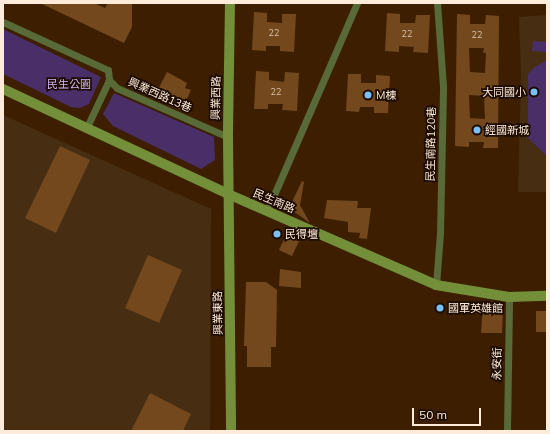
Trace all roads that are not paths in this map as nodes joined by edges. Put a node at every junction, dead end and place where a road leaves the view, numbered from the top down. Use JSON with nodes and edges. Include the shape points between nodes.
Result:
{"nodes":[{"id":1,"x":230,"y":3,"type":"edge"},
{"id":2,"x":357,"y":3,"type":"edge"},
{"id":3,"x":437,"y":3,"type":"edge"},
{"id":4,"x":3,"y":22,"type":"edge"},
{"id":5,"x":109,"y":80,"type":"junction"},
{"id":6,"x":3,"y":89,"type":"edge"},
{"id":7,"x":87,"y":127,"type":"junction"},
{"id":8,"x":228,"y":137,"type":"junction"},
{"id":9,"x":228,"y":194,"type":"junction"},
{"id":10,"x":267,"y":211,"type":"junction"},
{"id":11,"x":436,"y":285,"type":"junction"},
{"id":12,"x":509,"y":296,"type":"junction"},
{"id":13,"x":547,"y":296,"type":"edge"},
{"id":14,"x":231,"y":431,"type":"edge"},
{"id":15,"x":507,"y":431,"type":"edge"}],
"edges":[{"from":1,"to":8,"type":"main road","name":"興業西路"},
{"from":2,"to":10,"type":"street"},
{"from":3,"to":11,"type":"street","name":"民生南路120巷","via":[[443,86],[440,234]]},
{"from":4,"to":5,"type":"street","name":"興業西路13巷","via":[[108,70]]},
{"from":5,"to":7,"type":"street"},
{"from":5,"to":8,"type":"street","name":"興業西路13巷","via":[[117,88]]},
{"from":6,"to":7,"type":"main road","name":"民生南路"},
{"from":7,"to":9,"type":"main road","name":"民生南路"},
{"from":8,"to":9,"type":"main road","name":"興業西路"},
{"from":9,"to":10,"type":"main road","name":"民生南路"},
{"from":9,"to":14,"type":"main road","name":"興業東路"},
{"from":10,"to":11,"type":"main road","name":"民生南路"},
{"from":11,"to":12,"type":"main road","name":"民生南路"},
{"from":12,"to":13,"type":"main road","name":"民生南路"},
{"from":12,"to":15,"type":"street","name":"永安街"}]}
